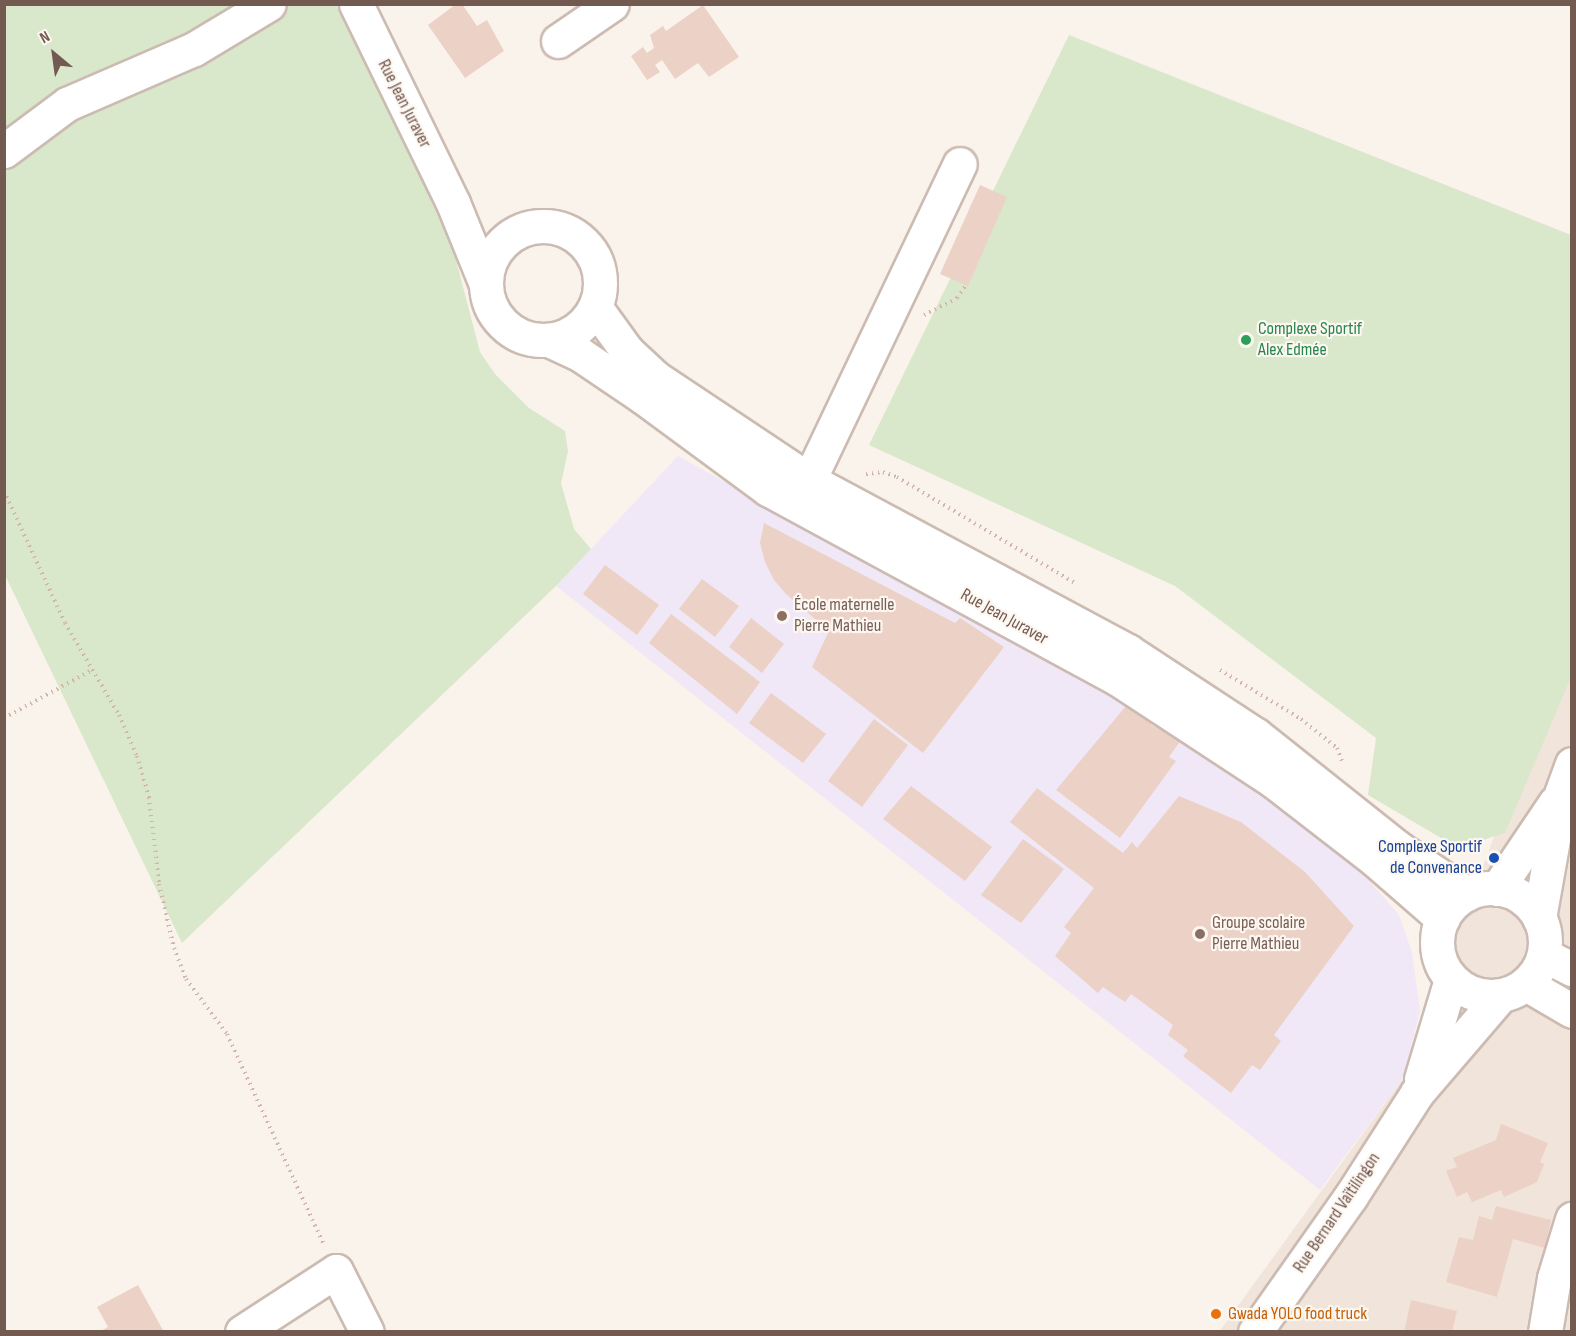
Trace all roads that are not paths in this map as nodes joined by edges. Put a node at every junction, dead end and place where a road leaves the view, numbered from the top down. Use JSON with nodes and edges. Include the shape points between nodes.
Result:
{"nodes":[{"id":1,"x":269,"y":4,"type":"edge"},
{"id":2,"x":356,"y":4,"type":"edge"},
{"id":3,"x":612,"y":4,"type":"edge"},
{"id":4,"x":558,"y":41,"type":"dead end"},
{"id":5,"x":4,"y":151,"type":"edge"},
{"id":6,"x":960,"y":164,"type":"dead end"},
{"id":7,"x":453,"y":203,"type":"junction"},
{"id":8,"x":515,"y":233,"type":"junction"},
{"id":9,"x":485,"y":282,"type":"junction"},
{"id":10,"x":595,"y":307,"type":"junction"},
{"id":11,"x":549,"y":340,"type":"junction"},
{"id":12,"x":809,"y":480,"type":"junction"},
{"id":13,"x":1566,"y":779,"type":"edge"},
{"id":14,"x":1482,"y":892,"type":"junction"},
{"id":15,"x":1539,"y":918,"type":"junction"},
{"id":16,"x":1443,"y":919,"type":"junction"},
{"id":17,"x":1558,"y":962,"type":"edge"},
{"id":18,"x":1451,"y":979,"type":"junction"},
{"id":19,"x":1513,"y":990,"type":"junction"},
{"id":20,"x":1572,"y":1011,"type":"edge"},
{"id":21,"x":1417,"y":1093,"type":"junction"},
{"id":22,"x":1572,"y":1219,"type":"edge"},
{"id":23,"x":242,"y":1332,"type":"edge"},
{"id":24,"x":367,"y":1332,"type":"edge"},
{"id":25,"x":1255,"y":1332,"type":"edge"},
{"id":26,"x":1545,"y":1332,"type":"edge"}],
"edges":[{"from":1,"to":5,"type":"street","via":[[194,49],[67,104]]},
{"from":2,"to":7,"type":"street","name":"Rue Jean Juraver"},
{"from":3,"to":4,"type":"street"},
{"from":6,"to":12,"type":"street"},
{"from":7,"to":8,"type":"street"},
{"from":7,"to":9,"type":"street","name":"Rue Jean Juraver"},
{"from":8,"to":9,"type":"street","via":[[499,245],[489,262]]},
{"from":8,"to":10,"type":"street","via":[[553,226],[571,233],[586,246],[600,275]]},
{"from":9,"to":11,"type":"street","via":[[488,301],[504,325],[530,339]]},
{"from":10,"to":11,"type":"street","via":[[584,323]]},
{"from":10,"to":12,"type":"street","name":"Rue Jean Juraver","via":[[627,351],[656,378]]},
{"from":11,"to":16,"type":"street","name":"Rue Jean Juraver","via":[[581,355],[634,391],[768,489],[1128,685],[1272,780],[1374,858]]},
{"from":12,"to":14,"type":"street","name":"Rue Jean Juraver","via":[[1128,651],[1256,735],[1398,848]]},
{"from":13,"to":14,"type":"street"},
{"from":13,"to":15,"type":"street"},
{"from":14,"to":15,"type":"street","via":[[1522,898]]},
{"from":14,"to":16,"type":"street","via":[[1453,905]]},
{"from":15,"to":17,"type":"street"},
{"from":16,"to":18,"type":"street","via":[[1438,951]]},
{"from":17,"to":19,"type":"street","via":[[1537,970]]},
{"from":18,"to":19,"type":"street","via":[[1473,993]]},
{"from":18,"to":21,"type":"street"},
{"from":19,"to":20,"type":"street"},
{"from":19,"to":21,"type":"street"},
{"from":21,"to":25,"type":"street","name":"Rue Bernard Vaïtilingon","via":[[1351,1196]]},
{"from":22,"to":26,"type":"street","via":[[1554,1278]]},
{"from":23,"to":24,"type":"street","via":[[336,1271]]}]}
